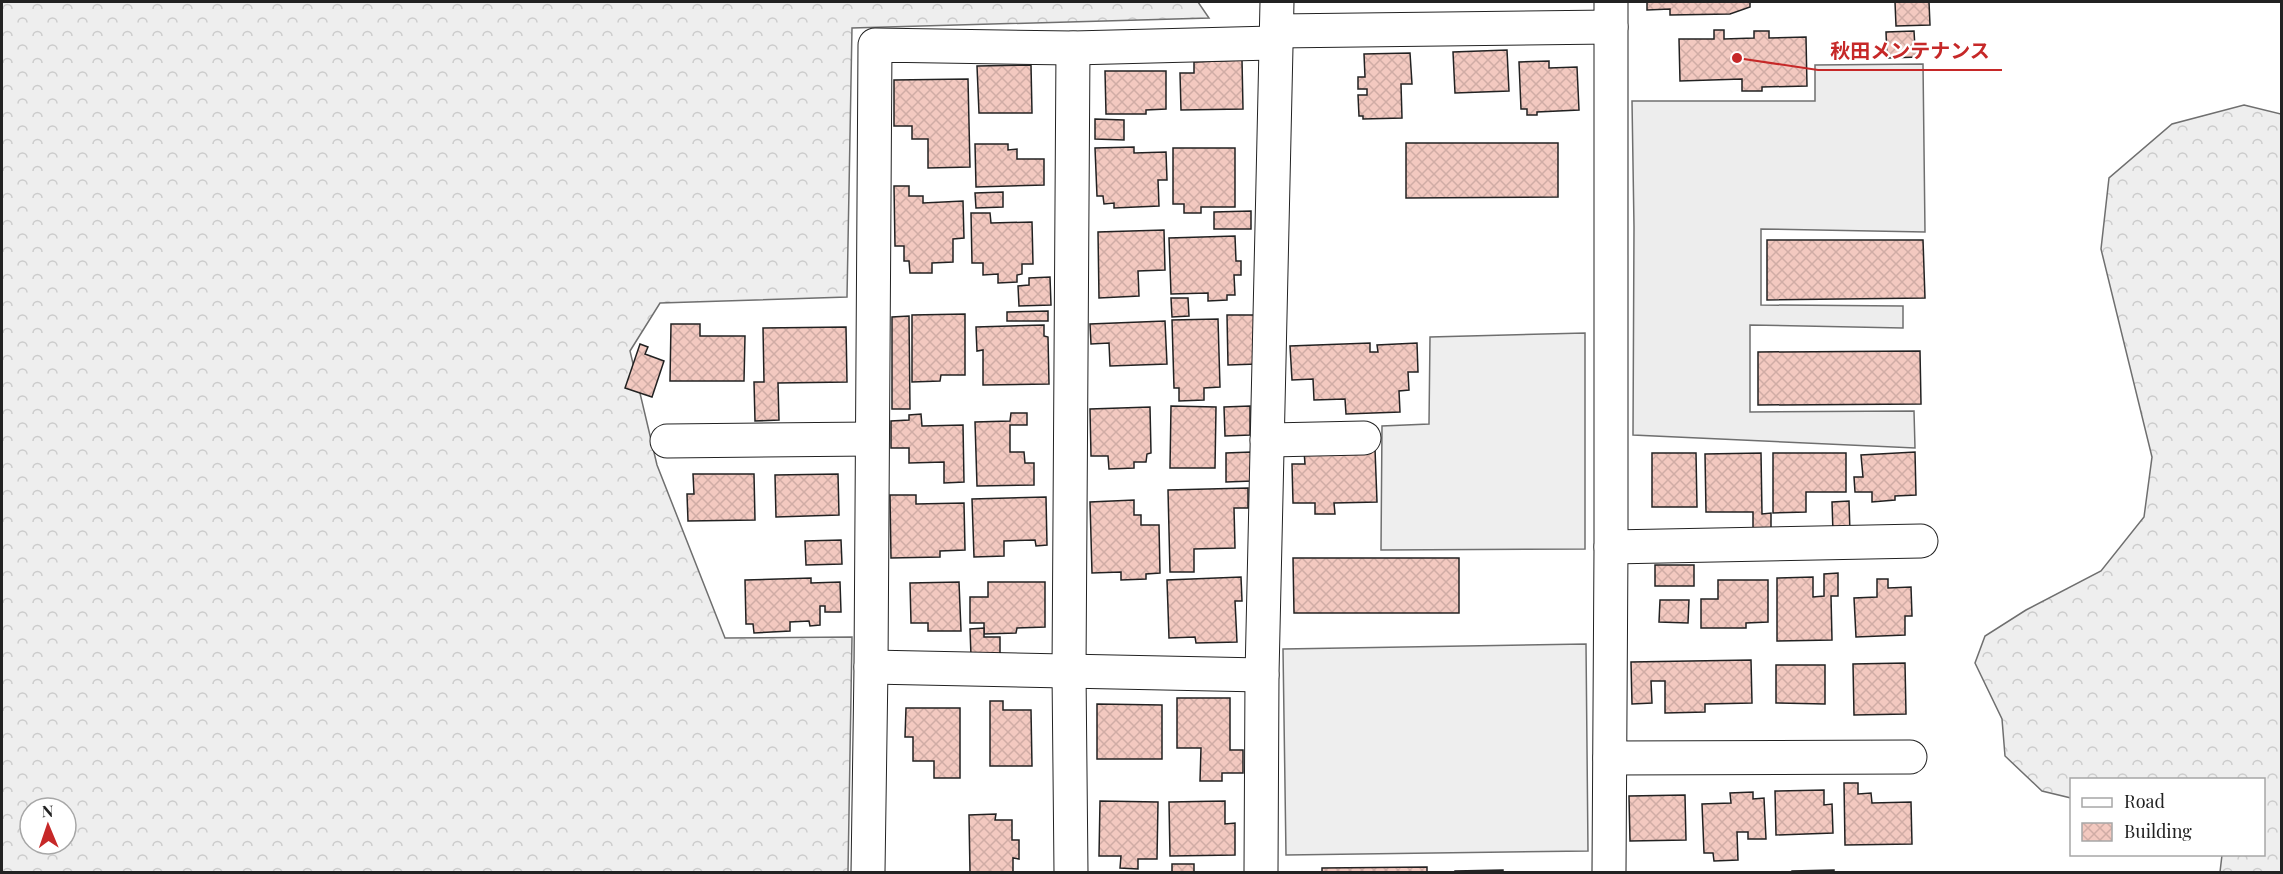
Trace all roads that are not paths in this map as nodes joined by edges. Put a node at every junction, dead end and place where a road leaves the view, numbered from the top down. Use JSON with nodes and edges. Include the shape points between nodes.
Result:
{"nodes":[{"id":1,"x":1611,"y":14,"type":"edge"},
{"id":2,"x":1277,"y":25,"type":"edge"},
{"id":3,"x":1073,"y":48,"type":"junction"},
{"id":4,"x":1364,"y":438,"type":"dead end"},
{"id":5,"x":873,"y":439,"type":"junction"},
{"id":6,"x":1267,"y":440,"type":"junction"},
{"id":7,"x":667,"y":441,"type":"dead end"},
{"id":8,"x":1921,"y":541,"type":"dead end"},
{"id":9,"x":1611,"y":546,"type":"junction"},
{"id":10,"x":871,"y":667,"type":"junction"},
{"id":11,"x":1069,"y":672,"type":"junction"},
{"id":12,"x":1262,"y":675,"type":"junction"},
{"id":13,"x":1910,"y":757,"type":"dead end"},
{"id":14,"x":1610,"y":758,"type":"junction"},
{"id":15,"x":868,"y":873,"type":"edge"},
{"id":16,"x":1071,"y":873,"type":"edge"},
{"id":17,"x":1261,"y":873,"type":"edge"},
{"id":18,"x":1609,"y":873,"type":"edge"}],
"edges":[{"from":1,"to":2,"type":"street"},
{"from":1,"to":9,"type":"street"},
{"from":2,"to":3,"type":"street"},
{"from":2,"to":6,"type":"street"},
{"from":3,"to":5,"type":"street","via":[[875,45]]},
{"from":3,"to":11,"type":"street"},
{"from":4,"to":6,"type":"street"},
{"from":5,"to":7,"type":"street"},
{"from":5,"to":10,"type":"street"},
{"from":6,"to":12,"type":"street"},
{"from":8,"to":9,"type":"street"},
{"from":9,"to":14,"type":"street"},
{"from":10,"to":11,"type":"street"},
{"from":10,"to":15,"type":"street"},
{"from":11,"to":12,"type":"street"},
{"from":11,"to":16,"type":"street"},
{"from":12,"to":17,"type":"street"},
{"from":13,"to":14,"type":"street"},
{"from":14,"to":18,"type":"street"}]}
